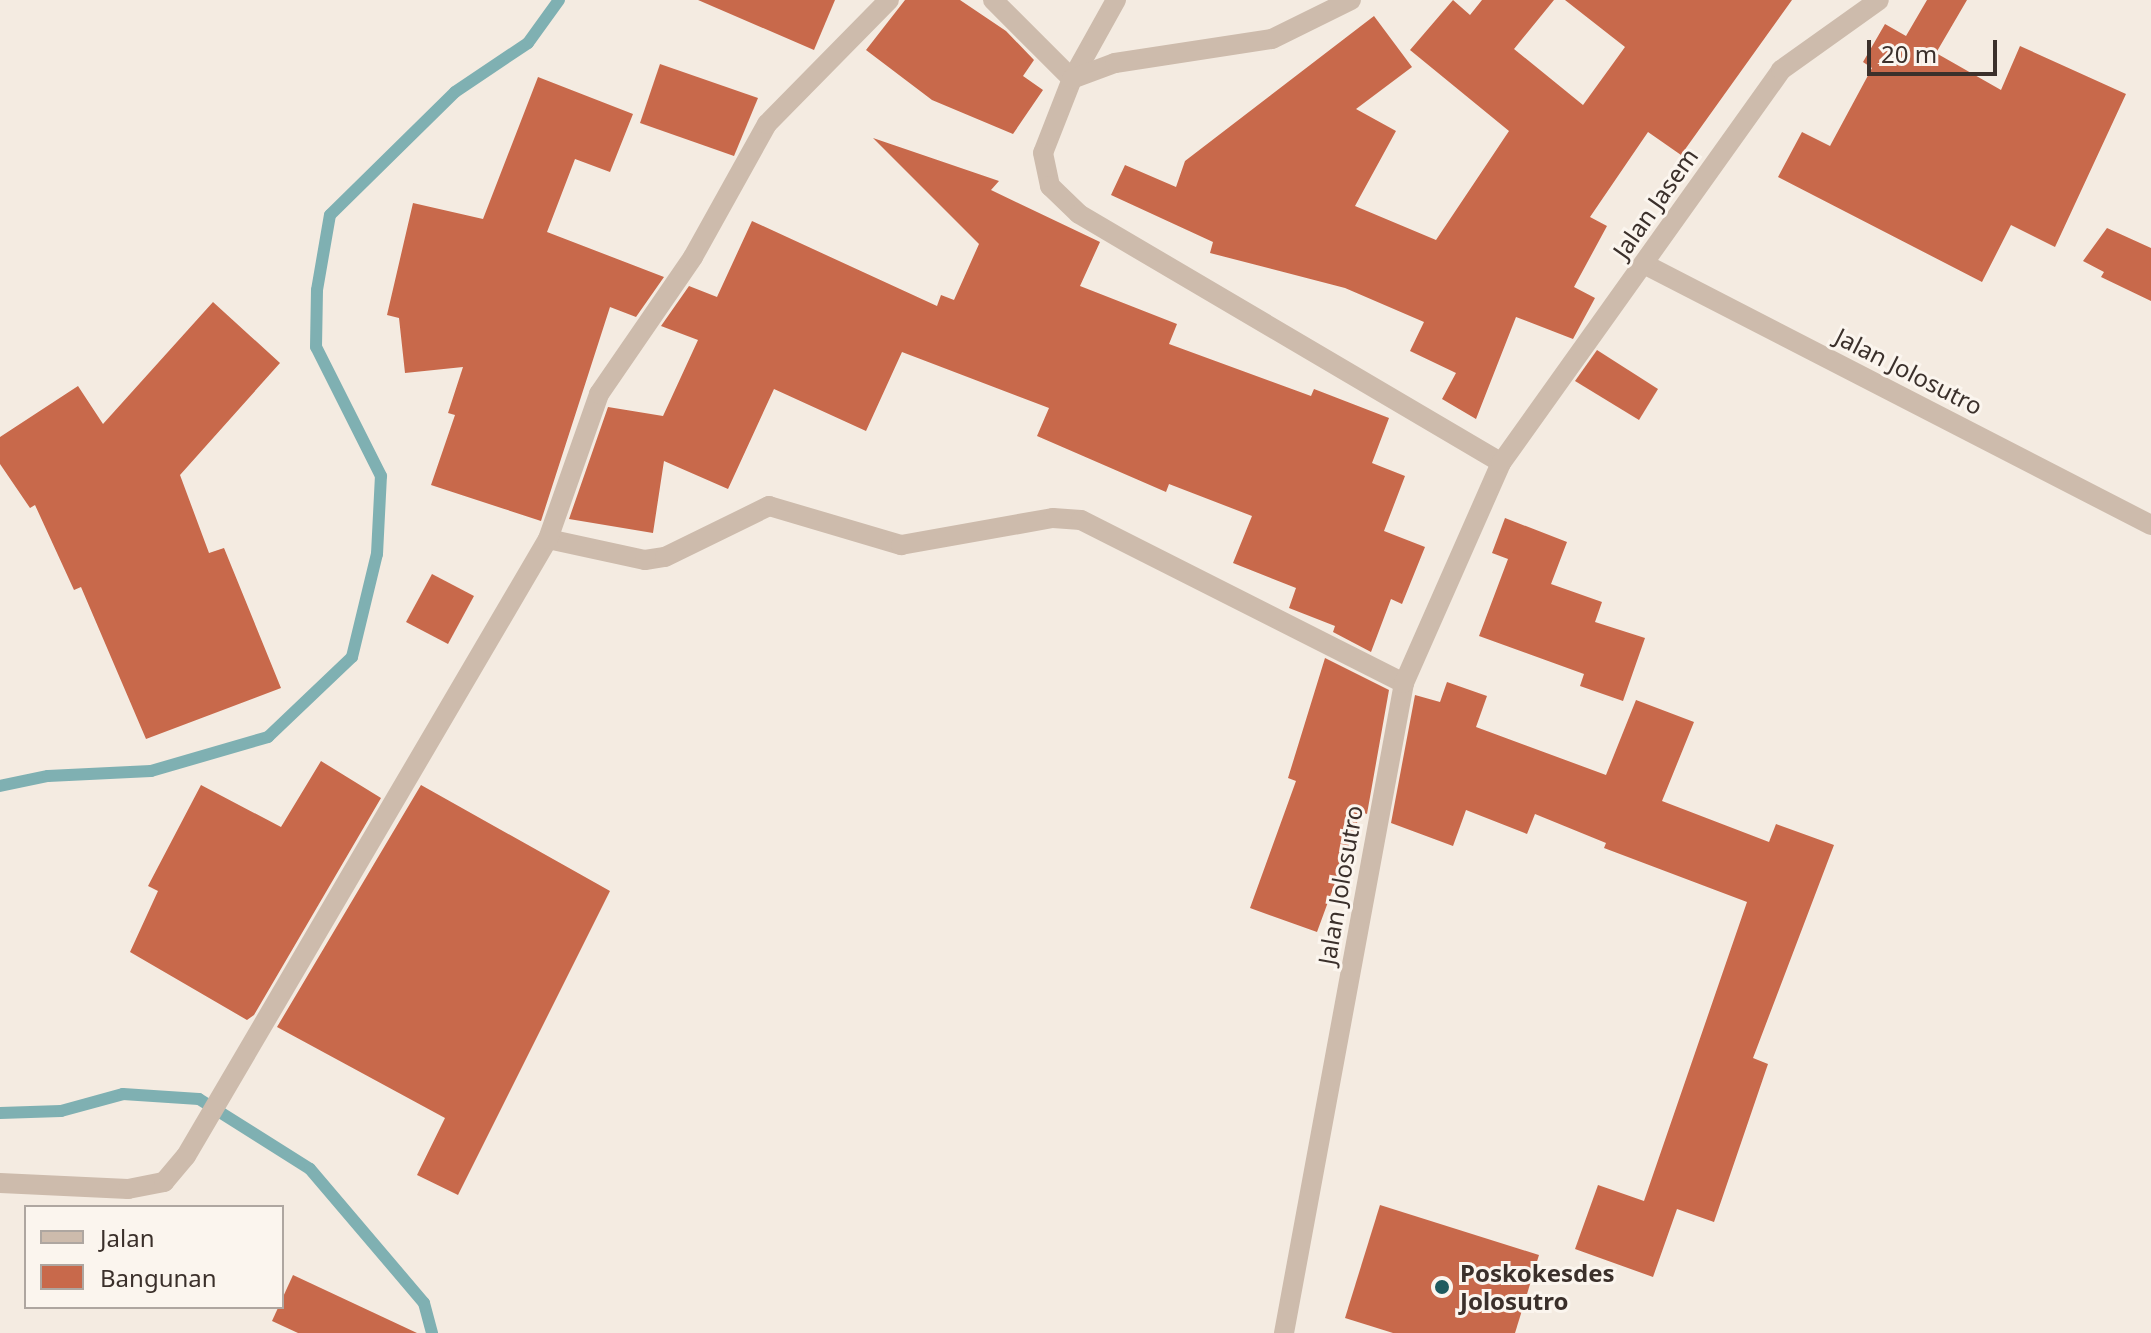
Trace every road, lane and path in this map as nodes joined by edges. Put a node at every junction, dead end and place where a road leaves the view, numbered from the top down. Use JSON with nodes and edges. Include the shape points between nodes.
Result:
{"nodes":[{"id":1,"x":889,"y":0,"type":"edge"},
{"id":2,"x":993,"y":0,"type":"edge"},
{"id":3,"x":1116,"y":0,"type":"edge"},
{"id":4,"x":1351,"y":0,"type":"edge"},
{"id":5,"x":1879,"y":0,"type":"edge"},
{"id":6,"x":1072,"y":79,"type":"junction"},
{"id":7,"x":1644,"y":264,"type":"junction"},
{"id":8,"x":1501,"y":463,"type":"junction"},
{"id":9,"x":2151,"y":525,"type":"edge"},
{"id":10,"x":548,"y":539,"type":"junction"},
{"id":11,"x":1404,"y":683,"type":"junction"},
{"id":12,"x":0,"y":1183,"type":"edge"},
{"id":13,"x":1284,"y":1333,"type":"edge"}],
"edges":[{"from":1,"to":10,"type":"street","via":[[767,124],[693,257],[599,394]]},
{"from":2,"to":6,"type":"street"},
{"from":3,"to":6,"type":"street"},
{"from":4,"to":6,"type":"street","via":[[1272,39],[1115,63]]},
{"from":5,"to":7,"type":"street","name":"Jalan Jasem","via":[[1781,70]]},
{"from":6,"to":8,"type":"street","via":[[1043,153],[1050,186],[1079,214]]},
{"from":7,"to":8,"type":"street","name":"Jalan Jasem"},
{"from":7,"to":9,"type":"street","name":"Jalan Jolosutro"},
{"from":8,"to":11,"type":"street","name":"Jalan Jolosutro"},
{"from":10,"to":11,"type":"street","via":[[645,560],[665,557],[769,506],[791,508],[878,542],[901,545],[1053,518],[1081,520]]},
{"from":10,"to":12,"type":"street","via":[[204,1126],[164,1182],[128,1189]]},
{"from":11,"to":13,"type":"street","name":"Jalan Jolosutro"}]}
